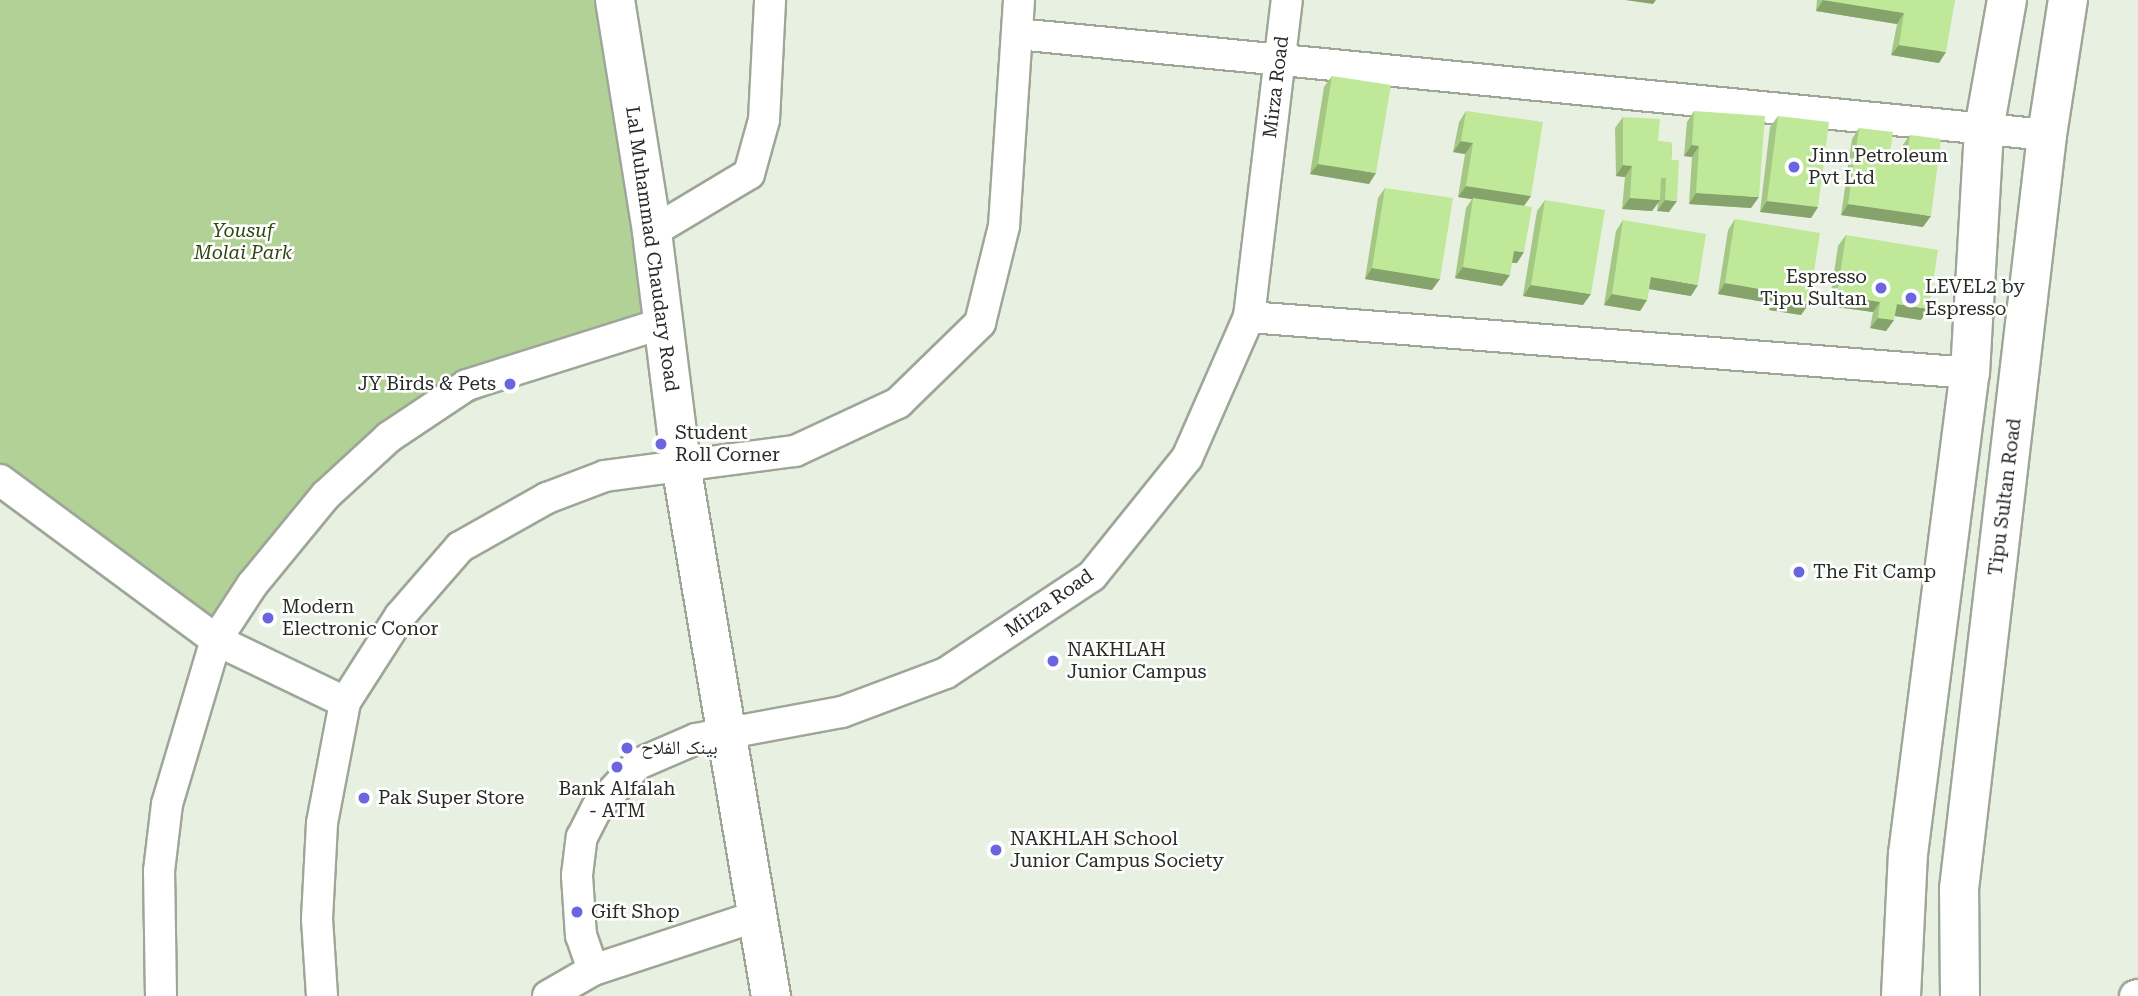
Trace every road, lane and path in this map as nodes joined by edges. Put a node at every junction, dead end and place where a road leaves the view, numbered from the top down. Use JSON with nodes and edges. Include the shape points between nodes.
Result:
{"nodes":[{"id":1,"x":615,"y":0,"type":"edge"},
{"id":2,"x":770,"y":0,"type":"edge"},
{"id":3,"x":1019,"y":0,"type":"edge"},
{"id":4,"x":1287,"y":0,"type":"edge"},
{"id":5,"x":2007,"y":0,"type":"edge"},
{"id":6,"x":2068,"y":0,"type":"edge"},
{"id":7,"x":1017,"y":34,"type":"junction"},
{"id":8,"x":1279,"y":59,"type":"junction"},
{"id":9,"x":1984,"y":129,"type":"junction"},
{"id":10,"x":2047,"y":135,"type":"junction"},
{"id":11,"x":652,"y":232,"type":"junction"},
{"id":12,"x":1249,"y":317,"type":"junction"},
{"id":13,"x":664,"y":323,"type":"junction"},
{"id":14,"x":1970,"y":373,"type":"junction"},
{"id":15,"x":681,"y":465,"type":"junction"},
{"id":16,"x":0,"y":480,"type":"edge"},
{"id":17,"x":216,"y":640,"type":"junction"},
{"id":18,"x":345,"y":702,"type":"junction"},
{"id":19,"x":726,"y":732,"type":"junction"},
{"id":20,"x":757,"y":916,"type":"junction"},
{"id":21,"x":593,"y":970,"type":"junction"},
{"id":22,"x":160,"y":996,"type":"edge"},
{"id":23,"x":321,"y":996,"type":"edge"},
{"id":24,"x":548,"y":996,"type":"edge"},
{"id":25,"x":771,"y":996,"type":"edge"},
{"id":26,"x":1901,"y":996,"type":"edge"},
{"id":27,"x":1960,"y":996,"type":"edge"}],
"edges":[{"from":1,"to":11,"type":"main road","name":"Lal Muhammad Chaudary Road"},
{"from":2,"to":11,"type":"street","via":[[764,120],[750,174]]},
{"from":3,"to":7,"type":"street"},
{"from":4,"to":8,"type":"street","name":"Mirza Road"},
{"from":5,"to":9,"type":"main road"},
{"from":6,"to":10,"type":"main road","name":"Tipu Sultan Road"},
{"from":7,"to":8,"type":"street"},
{"from":7,"to":15,"type":"street","via":[[1004,226],[980,323],[898,403],[795,451]]},
{"from":8,"to":9,"type":"street"},
{"from":8,"to":12,"type":"street","name":"Mirza Road"},
{"from":9,"to":10,"type":"street"},
{"from":9,"to":14,"type":"main road"},
{"from":10,"to":27,"type":"main road","name":"Tipu Sultan Road","via":[[1959,889]]},
{"from":11,"to":13,"type":"main road","name":"Lal Muhammad Chaudary Road"},
{"from":12,"to":14,"type":"street"},
{"from":12,"to":19,"type":"street","name":"Mirza Road","via":[[1187,458],[1092,576],[946,673],[842,712]]},
{"from":13,"to":15,"type":"main road","name":"Lal Muhammad Chaudary Road"},
{"from":13,"to":17,"type":"street","via":[[467,385],[389,437],[327,495],[252,585]]},
{"from":14,"to":26,"type":"main road","via":[[1908,854]]},
{"from":15,"to":18,"type":"street","via":[[605,476],[547,498],[460,547],[400,616]]},
{"from":15,"to":19,"type":"main road","name":"Lal Muhammad Chaudary Road"},
{"from":16,"to":17,"type":"street"},
{"from":17,"to":18,"type":"street"},
{"from":17,"to":22,"type":"street","via":[[167,804],[159,872]]},
{"from":18,"to":23,"type":"street","via":[[322,823],[317,919]]},
{"from":19,"to":20,"type":"main road","name":"Lal Muhammad Chaudary Road"},
{"from":19,"to":21,"type":"street","name":"Mirza Road","via":[[696,739],[638,764],[597,808],[582,837],[577,875],[582,936]]},
{"from":20,"to":21,"type":"street"},
{"from":20,"to":25,"type":"main road","name":"Lal Muhammad Chaudary Road"},
{"from":21,"to":24,"type":"street"}]}
